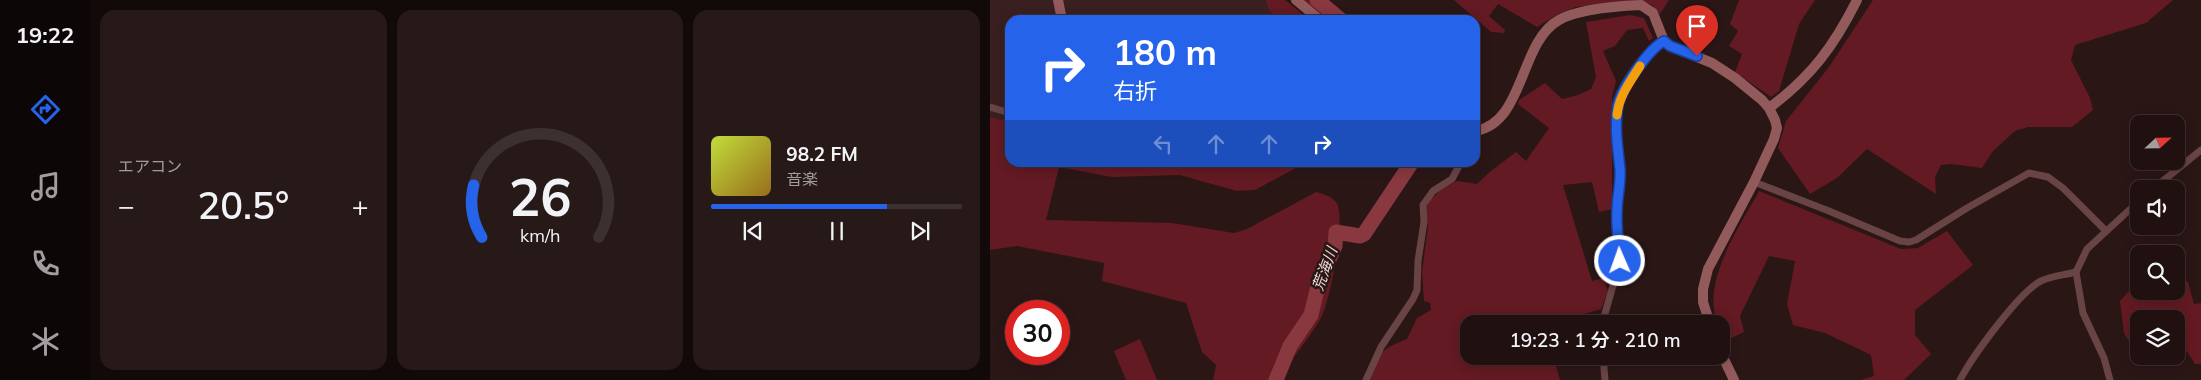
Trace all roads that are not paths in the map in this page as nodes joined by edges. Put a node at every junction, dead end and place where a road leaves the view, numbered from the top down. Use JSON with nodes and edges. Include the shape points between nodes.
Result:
{"nodes":[{"id":1,"x":1058,"y":0,"type":"edge"},
{"id":2,"x":1296,"y":0,"type":"edge"},
{"id":3,"x":1857,"y":0,"type":"edge"},
{"id":4,"x":1061,"y":15,"type":"edge"},
{"id":5,"x":1314,"y":15,"type":"edge"},
{"id":6,"x":1664,"y":41,"type":"junction"},
{"id":7,"x":990,"y":107,"type":"edge"},
{"id":8,"x":1769,"y":108,"type":"junction"},
{"id":9,"x":1005,"y":112,"type":"edge"},
{"id":10,"x":1480,"y":130,"type":"edge"},
{"id":11,"x":2201,"y":150,"type":"edge"},
{"id":12,"x":1458,"y":167,"type":"edge"},
{"id":13,"x":2164,"y":180,"type":"edge"},
{"id":14,"x":1754,"y":182,"type":"junction"},
{"id":15,"x":2130,"y":210,"type":"edge"},
{"id":16,"x":2106,"y":231,"type":"junction"},
{"id":17,"x":2076,"y":272,"type":"junction"},
{"id":18,"x":1605,"y":315,"type":"edge"},
{"id":19,"x":1707,"y":315,"type":"edge"},
{"id":20,"x":1604,"y":365,"type":"edge"},
{"id":21,"x":1726,"y":365,"type":"edge"},
{"id":22,"x":1366,"y":380,"type":"edge"},
{"id":23,"x":1605,"y":380,"type":"edge"},
{"id":24,"x":1734,"y":380,"type":"edge"},
{"id":25,"x":1960,"y":380,"type":"edge"},
{"id":26,"x":2110,"y":380,"type":"edge"}],
"edges":[{"from":1,"to":4,"type":"street"},
{"from":2,"to":5,"type":"street"},
{"from":3,"to":8,"type":"street","via":[[1823,58],[1809,75]]},
{"from":6,"to":8,"type":"street","via":[[1712,63]]},
{"from":6,"to":10,"type":"street","via":[[1652,13],[1641,5],[1577,13],[1559,19],[1534,47],[1519,89],[1497,120]]},
{"from":6,"to":18,"type":"street","via":[[1644,61],[1618,103],[1620,261]]},
{"from":7,"to":9,"type":"street"},
{"from":8,"to":14,"type":"street","via":[[1776,128],[1774,139]]},
{"from":11,"to":13,"type":"street"},
{"from":12,"to":22,"type":"street","via":[[1452,179],[1433,191],[1423,205],[1417,290],[1381,347]]},
{"from":14,"to":16,"type":"street","via":[[1909,242],[2029,173],[2042,175],[2063,188]]},
{"from":14,"to":19,"type":"street","via":[[1708,269],[1703,289]]},
{"from":15,"to":16,"type":"street"},
{"from":16,"to":17,"type":"street","via":[[2087,250]]},
{"from":17,"to":25,"type":"street","via":[[2042,281],[2026,292],[1969,361]]},
{"from":17,"to":26,"type":"street","via":[[2083,313],[2104,358]]},
{"from":20,"to":23,"type":"street"},
{"from":21,"to":24,"type":"street"}]}
